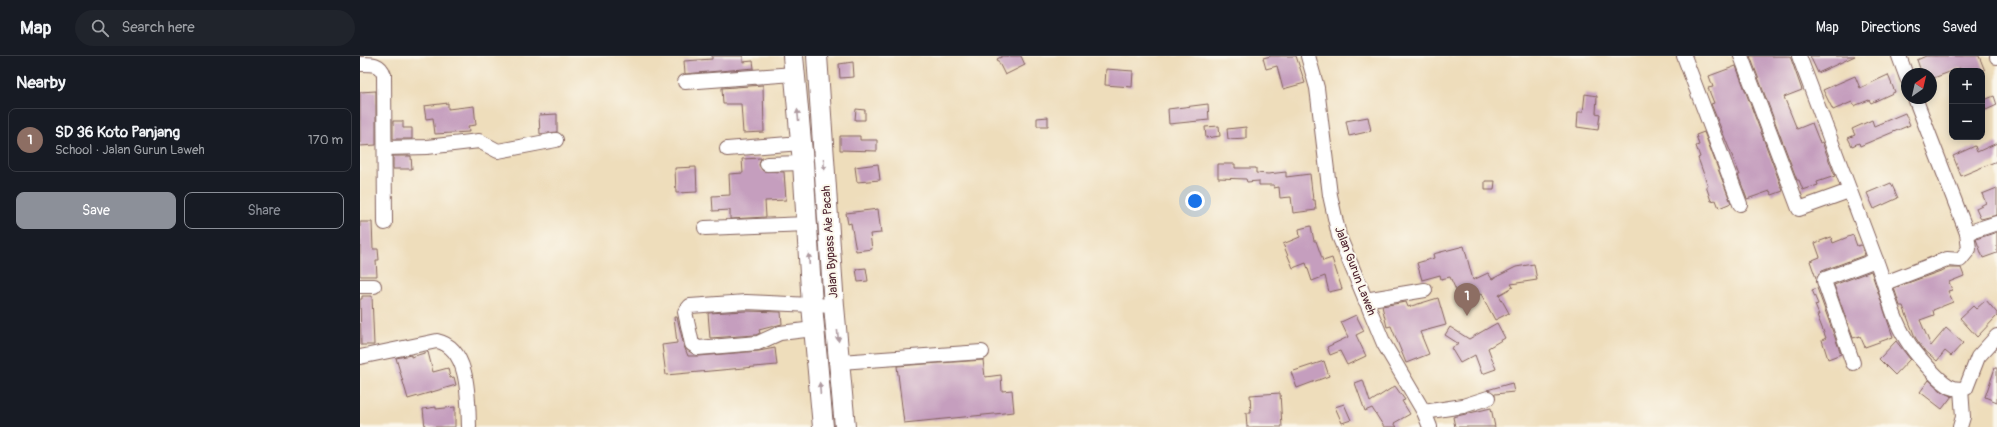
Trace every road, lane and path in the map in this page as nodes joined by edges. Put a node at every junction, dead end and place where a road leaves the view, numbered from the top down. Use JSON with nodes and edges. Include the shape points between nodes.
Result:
{"nodes":[{"id":1,"x":817,"y":56,"type":"edge"},
{"id":2,"x":1308,"y":56,"type":"edge"},
{"id":3,"x":1686,"y":56,"type":"edge"},
{"id":4,"x":1741,"y":56,"type":"edge"},
{"id":5,"x":1799,"y":56,"type":"edge"},
{"id":6,"x":1899,"y":56,"type":"edge"},
{"id":7,"x":360,"y":64,"type":"edge"},
{"id":8,"x":794,"y":65,"type":"edge"},
{"id":9,"x":1903,"y":68,"type":"edge"},
{"id":10,"x":685,"y":82,"type":"dead end"},
{"id":11,"x":1917,"y":104,"type":"edge"},
{"id":12,"x":556,"y":140,"type":"dead end"},
{"id":13,"x":801,"y":143,"type":"junction"},
{"id":14,"x":385,"y":148,"type":"junction"},
{"id":15,"x":727,"y":149,"type":"dead end"},
{"id":16,"x":803,"y":163,"type":"junction"},
{"id":17,"x":767,"y":164,"type":"dead end"},
{"id":18,"x":1849,"y":191,"type":"junction"},
{"id":19,"x":1740,"y":204,"type":"dead end"},
{"id":20,"x":385,"y":223,"type":"dead end"},
{"id":21,"x":1997,"y":223,"type":"edge"},
{"id":22,"x":807,"y":224,"type":"junction"},
{"id":23,"x":705,"y":228,"type":"dead end"},
{"id":24,"x":1967,"y":233,"type":"junction"},
{"id":25,"x":1876,"y":260,"type":"junction"},
{"id":26,"x":1885,"y":283,"type":"junction"},
{"id":27,"x":360,"y":286,"type":"edge"},
{"id":28,"x":374,"y":286,"type":"dead end"},
{"id":29,"x":1425,"y":290,"type":"dead end"},
{"id":30,"x":1365,"y":300,"type":"junction"},
{"id":31,"x":812,"y":305,"type":"junction"},
{"id":32,"x":834,"y":306,"type":"junction"},
{"id":33,"x":814,"y":330,"type":"junction"},
{"id":34,"x":1997,"y":336,"type":"edge"},
{"id":35,"x":982,"y":352,"type":"dead end"},
{"id":36,"x":360,"y":357,"type":"edge"},
{"id":37,"x":840,"y":362,"type":"junction"},
{"id":38,"x":1853,"y":363,"type":"dead end"},
{"id":39,"x":1961,"y":389,"type":"junction"},
{"id":40,"x":1488,"y":398,"type":"dead end"},
{"id":41,"x":1424,"y":412,"type":"junction"},
{"id":42,"x":469,"y":427,"type":"edge"},
{"id":43,"x":823,"y":427,"type":"edge"},
{"id":44,"x":845,"y":427,"type":"edge"},
{"id":45,"x":1430,"y":427,"type":"edge"},
{"id":46,"x":1960,"y":427,"type":"edge"}],
"edges":[{"from":1,"to":32,"type":"highway","name":"Jalan Bypass Aie Pacah","one_way":true},
{"from":2,"to":30,"type":"street","name":"Jalan Gurun Laweh","via":[[1317,88],[1330,195],[1339,236]]},
{"from":3,"to":19,"type":"street"},
{"from":4,"to":18,"type":"street","via":[[1799,209]]},
{"from":5,"to":18,"type":"street"},
{"from":6,"to":9,"type":"street"},
{"from":7,"to":14,"type":"street","via":[[372,63],[382,68]]},
{"from":8,"to":10,"type":"street"},
{"from":13,"to":8,"type":"highway","one_way":true},
{"from":11,"to":24,"type":"street"},
{"from":12,"to":14,"type":"street","via":[[498,151],[479,141]]},
{"from":13,"to":15,"type":"street"},
{"from":13,"to":16,"type":"highway"},
{"from":14,"to":20,"type":"street"},
{"from":16,"to":17,"type":"street"},
{"from":16,"to":22,"type":"highway"},
{"from":18,"to":25,"type":"street"},
{"from":21,"to":24,"type":"street"},
{"from":22,"to":23,"type":"street"},
{"from":31,"to":22,"type":"highway","one_way":true},
{"from":24,"to":26,"type":"street","via":[[1969,249],[1960,260],[1947,259]]},
{"from":25,"to":26,"type":"street"},
{"from":25,"to":38,"type":"street","via":[[1824,281]]},
{"from":26,"to":39,"type":"street","via":[[1898,325],[1906,339],[1938,376],[1951,387]]},
{"from":27,"to":28,"type":"street"},
{"from":29,"to":30,"type":"street"},
{"from":30,"to":41,"type":"street","name":"Jalan Gurun Laweh","via":[[1384,344]]},
{"from":31,"to":32,"type":"street"},
{"from":31,"to":33,"type":"highway"},
{"from":31,"to":33,"type":"street","via":[[746,302],[690,306],[685,312],[692,344],[698,348],[758,343],[780,333]]},
{"from":32,"to":37,"type":"highway","name":"Jalan Bypass Aie Pacah","one_way":true},
{"from":43,"to":33,"type":"highway","one_way":true},
{"from":34,"to":39,"type":"street","via":[[1978,357],[1966,388]]},
{"from":35,"to":37,"type":"street"},
{"from":36,"to":42,"type":"street","via":[[437,341],[446,343],[454,350],[461,365],[467,390]]},
{"from":37,"to":44,"type":"highway","name":"Jalan Bypass Aie Pacah"},
{"from":39,"to":46,"type":"street","via":[[1963,417]]},
{"from":40,"to":41,"type":"street","via":[[1463,406]]},
{"from":41,"to":45,"type":"street","name":"Jalan Gurun Laweh"}]}
